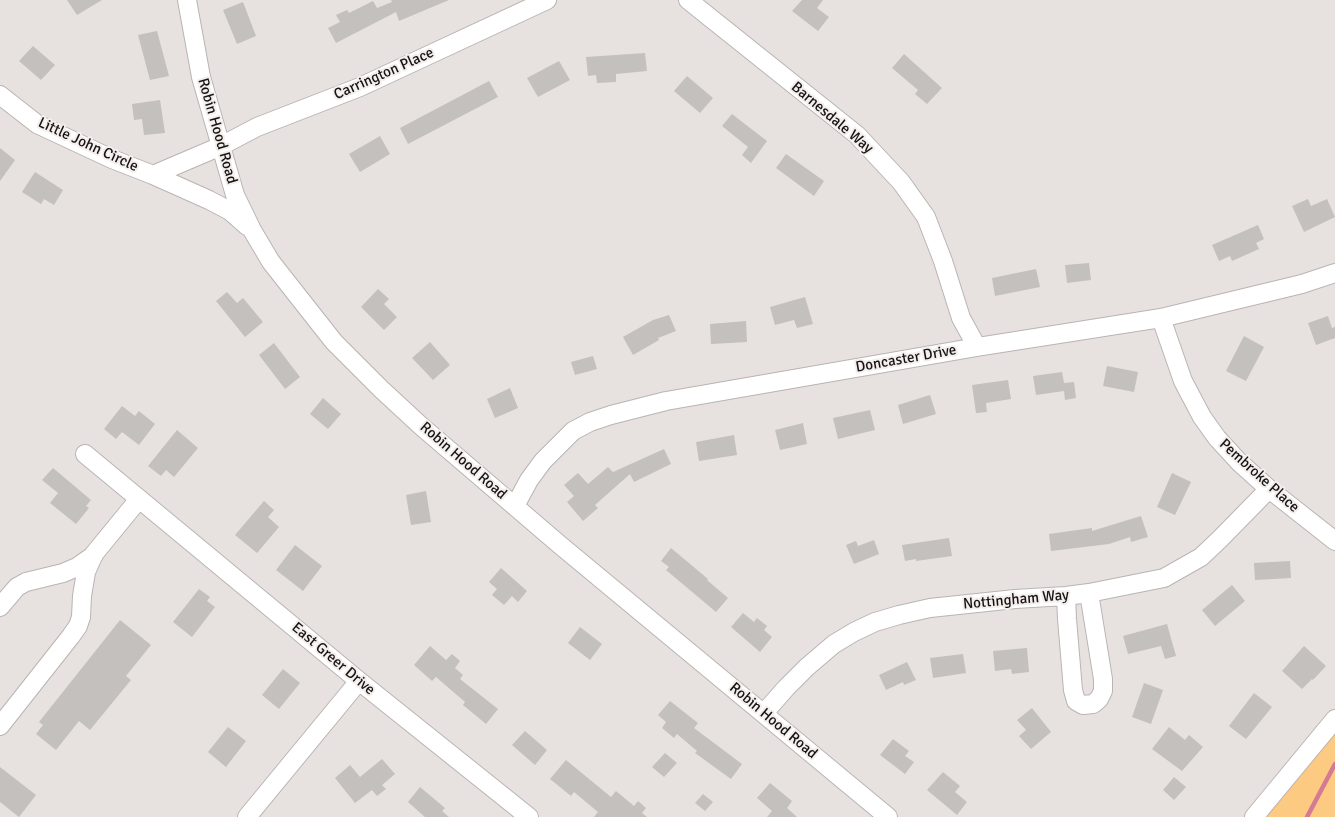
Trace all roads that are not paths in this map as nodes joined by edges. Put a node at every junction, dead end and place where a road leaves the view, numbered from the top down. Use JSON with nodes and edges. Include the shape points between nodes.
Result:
{"nodes":[{"id":1,"x":186,"y":0,"type":"edge"},
{"id":2,"x":547,"y":0,"type":"edge"},
{"id":3,"x":688,"y":0,"type":"edge"},
{"id":4,"x":0,"y":94,"type":"edge"},
{"id":5,"x":221,"y":146,"type":"junction"},
{"id":6,"x":153,"y":175,"type":"junction"},
{"id":7,"x":252,"y":230,"type":"junction"},
{"id":8,"x":1335,"y":273,"type":"edge"},
{"id":9,"x":1161,"y":318,"type":"junction"},
{"id":10,"x":977,"y":346,"type":"junction"},
{"id":11,"x":85,"y":454,"type":"dead end"},
{"id":12,"x":1269,"y":488,"type":"junction"},
{"id":13,"x":139,"y":499,"type":"junction"},
{"id":14,"x":515,"y":506,"type":"junction"},
{"id":15,"x":1335,"y":541,"type":"edge"},
{"id":16,"x":94,"y":554,"type":"junction"},
{"id":17,"x":1089,"y":593,"type":"junction"},
{"id":18,"x":1066,"y":596,"type":"junction"},
{"id":19,"x":0,"y":607,"type":"edge"},
{"id":20,"x":359,"y":681,"type":"junction"},
{"id":21,"x":764,"y":713,"type":"junction"},
{"id":22,"x":1335,"y":719,"type":"edge"},
{"id":23,"x":0,"y":726,"type":"edge"},
{"id":24,"x":248,"y":817,"type":"edge"},
{"id":25,"x":529,"y":817,"type":"edge"},
{"id":26,"x":888,"y":817,"type":"edge"},
{"id":27,"x":1254,"y":817,"type":"edge"}],
"edges":[{"from":1,"to":5,"type":"street","name":"Robin Hood Road","via":[[201,77]]},
{"from":2,"to":5,"type":"street","name":"Carrington Place","via":[[360,87],[257,127]]},
{"from":3,"to":10,"type":"street","name":"Barnesdale Way","via":[[857,135],[901,182],[926,217],[961,318]]},
{"from":4,"to":6,"type":"street","name":"Little John Circle","via":[[37,124]]},
{"from":5,"to":6,"type":"street","name":"Little John Circle"},
{"from":5,"to":7,"type":"street","name":"Robin Hood Road","via":[[235,194]]},
{"from":6,"to":7,"type":"street","name":"Little John Circle","via":[[230,211]]},
{"from":7,"to":14,"type":"street","name":"Robin Hood Road","via":[[271,262],[334,342],[414,420]]},
{"from":8,"to":9,"type":"street","name":"Doncaster Drive"},
{"from":9,"to":10,"type":"street","name":"Doncaster Drive"},
{"from":9,"to":12,"type":"street","name":"Pembroke Place","via":[[1183,381],[1202,417],[1239,462]]},
{"from":10,"to":14,"type":"street","name":"Doncaster Drive","via":[[666,401],[611,415],[574,431],[543,461]]},
{"from":11,"to":13,"type":"street","name":"East Greer Drive"},
{"from":12,"to":15,"type":"street","name":"Pembroke Place"},
{"from":12,"to":17,"type":"street","name":"Nottingham Way","via":[[1201,556],[1179,570],[1164,578]]},
{"from":13,"to":16,"type":"street"},
{"from":13,"to":20,"type":"street","name":"East Greer Drive"},
{"from":14,"to":21,"type":"street","name":"Robin Hood Road"},
{"from":16,"to":19,"type":"street","via":[[63,574],[17,587]]},
{"from":16,"to":23,"type":"street","via":[[86,572],[78,626]]},
{"from":17,"to":18,"type":"street","name":"Nottingham Way"},
{"from":17,"to":18,"type":"street","via":[[1103,679],[1103,691],[1093,704],[1083,705],[1076,701],[1073,690]]},
{"from":18,"to":21,"type":"street","name":"Nottingham Way","via":[[930,608],[875,622],[834,644],[807,667]]},
{"from":20,"to":24,"type":"street"},
{"from":20,"to":25,"type":"street","name":"East Greer Drive"},
{"from":21,"to":26,"type":"street","name":"Robin Hood Road"},
{"from":22,"to":27,"type":"street"}]}
